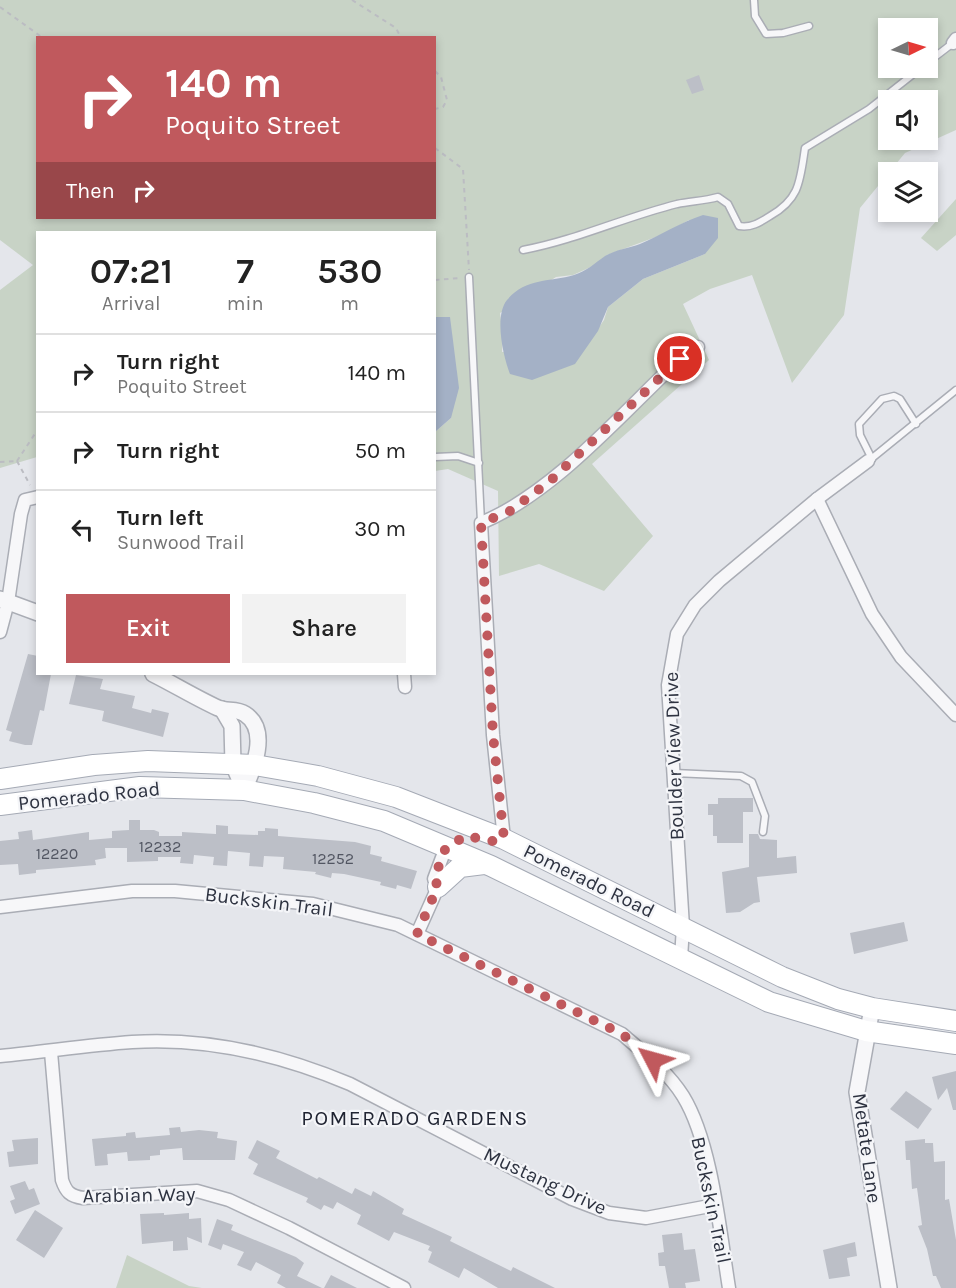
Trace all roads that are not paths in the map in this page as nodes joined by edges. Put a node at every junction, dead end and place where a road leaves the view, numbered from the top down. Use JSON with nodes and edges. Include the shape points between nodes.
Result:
{"nodes":[{"id":1,"x":754,"y":0,"type":"edge"},
{"id":2,"x":809,"y":26,"type":"dead end"},
{"id":3,"x":955,"y":41,"type":"edge"},
{"id":4,"x":938,"y":54,"type":"edge"},
{"id":5,"x":908,"y":78,"type":"edge"},
{"id":6,"x":523,"y":250,"type":"dead end"},
{"id":7,"x":469,"y":277,"type":"road end"},
{"id":8,"x":698,"y":347,"type":"dead end"},
{"id":9,"x":956,"y":390,"type":"edge"},
{"id":10,"x":916,"y":424,"type":"junction"},
{"id":11,"x":436,"y":457,"type":"edge"},
{"id":12,"x":870,"y":460,"type":"junction"},
{"id":13,"x":480,"y":463,"type":"junction"},
{"id":14,"x":36,"y":497,"type":"edge"},
{"id":15,"x":817,"y":499,"type":"junction"},
{"id":16,"x":481,"y":523,"type":"junction"},
{"id":17,"x":4,"y":600,"type":"edge"},
{"id":18,"x":36,"y":613,"type":"edge"},
{"id":19,"x":0,"y":632,"type":"edge"},
{"id":20,"x":155,"y":675,"type":"edge"},
{"id":21,"x":404,"y":675,"type":"edge"},
{"id":22,"x":405,"y":687,"type":"dead end"},
{"id":23,"x":222,"y":709,"type":"junction"},
{"id":24,"x":956,"y":715,"type":"edge"},
{"id":25,"x":233,"y":764,"type":"junction"},
{"id":26,"x":255,"y":765,"type":"junction"},
{"id":27,"x":673,"y":773,"type":"junction"},
{"id":28,"x":0,"y":779,"type":"edge"},
{"id":29,"x":244,"y":790,"type":"junction"},
{"id":30,"x":0,"y":805,"type":"edge"},
{"id":31,"x":763,"y":832,"type":"dead end"},
{"id":32,"x":504,"y":839,"type":"junction"},
{"id":33,"x":446,"y":847,"type":"junction"},
{"id":34,"x":485,"y":864,"type":"junction"},
{"id":35,"x":438,"y":886,"type":"junction"},
{"id":36,"x":0,"y":907,"type":"edge"},
{"id":37,"x":683,"y":927,"type":"junction"},
{"id":38,"x":417,"y":934,"type":"junction"},
{"id":39,"x":681,"y":958,"type":"junction"},
{"id":40,"x":872,"y":1008,"type":"junction"},
{"id":41,"x":956,"y":1021,"type":"edge"},
{"id":42,"x":866,"y":1031,"type":"junction"},
{"id":43,"x":956,"y":1044,"type":"edge"},
{"id":44,"x":51,"y":1052,"type":"junction"},
{"id":45,"x":0,"y":1056,"type":"edge"},
{"id":46,"x":715,"y":1205,"type":"junction"},
{"id":47,"x":404,"y":1288,"type":"edge"},
{"id":48,"x":729,"y":1288,"type":"edge"},
{"id":49,"x":889,"y":1288,"type":"edge"}],
"edges":[{"from":1,"to":2,"type":"lane","via":[[755,16],[766,34]]},
{"from":3,"to":4,"type":"lane"},
{"from":5,"to":6,"type":"lane","via":[[869,109],[805,148],[797,190],[787,206],[759,223],[739,226],[728,204],[718,197],[679,203],[554,245]]},
{"from":7,"to":13,"type":"lane"},
{"from":8,"to":16,"type":"street","via":[[680,359],[549,482],[510,511]]},
{"from":9,"to":10,"type":"lane"},
{"from":10,"to":12,"type":"lane"},
{"from":10,"to":12,"type":"lane","via":[[900,399],[882,399],[859,423]]},
{"from":11,"to":13,"type":"lane","via":[[458,456]]},
{"from":12,"to":15,"type":"street","name":"Boulder View Drive"},
{"from":13,"to":16,"type":"lane"},
{"from":14,"to":17,"type":"street","via":[[25,500]]},
{"from":15,"to":24,"type":"street","via":[[872,614],[901,657]]},
{"from":15,"to":27,"type":"street","name":"Boulder View Drive","via":[[718,581],[695,605],[678,634],[668,685]]},
{"from":16,"to":32,"type":"street","via":[[493,735]]},
{"from":17,"to":18,"type":"street"},
{"from":17,"to":19,"type":"street"},
{"from":20,"to":23,"type":"street"},
{"from":21,"to":22,"type":"street"},
{"from":23,"to":25,"type":"street","via":[[232,726]]},
{"from":23,"to":26,"type":"street","via":[[246,714],[254,724],[258,749]]},
{"from":25,"to":26,"type":"main road","name":"Pomerado Road"},
{"from":25,"to":28,"type":"main road","name":"Pomerado Road","via":[[148,761]]},
{"from":25,"to":29,"type":"street"},
{"from":26,"to":29,"type":"street"},
{"from":26,"to":32,"type":"main road","name":"Pomerado Road","via":[[396,796]]},
{"from":27,"to":31,"type":"lane","via":[[741,776],[752,782],[765,816]]},
{"from":27,"to":37,"type":"street","name":"Boulder View Drive"},
{"from":29,"to":30,"type":"main road","name":"Pomerado Road","via":[[140,787]]},
{"from":29,"to":33,"type":"main road","name":"Pomerado Road","via":[[384,821]]},
{"from":32,"to":33,"type":"main road","via":[[486,842],[468,835]]},
{"from":32,"to":37,"type":"main road","name":"Pomerado Road"},
{"from":33,"to":34,"type":"main road","name":"Pomerado Road"},
{"from":33,"to":35,"type":"street","via":[[434,879]]},
{"from":34,"to":35,"type":"main road","via":[[460,867]]},
{"from":34,"to":39,"type":"main road","name":"Pomerado Road"},
{"from":35,"to":38,"type":"street"},
{"from":36,"to":38,"type":"street","name":"Buckskin Trail","via":[[132,891],[175,891],[313,904],[398,925]]},
{"from":37,"to":39,"type":"street","name":"Boulder View Drive"},
{"from":37,"to":40,"type":"main road","name":"Pomerado Road","via":[[782,977]]},
{"from":38,"to":46,"type":"street","name":"Buckskin Trail","via":[[622,1034],[653,1060],[683,1097],[702,1142]]},
{"from":39,"to":42,"type":"main road","name":"Pomerado Road","via":[[769,1002]]},
{"from":40,"to":41,"type":"main road","name":"Pomerado Road"},
{"from":40,"to":42,"type":"street","name":"Metate Lane"},
{"from":42,"to":43,"type":"main road","name":"Pomerado Road"},
{"from":42,"to":49,"type":"street","name":"Metate Lane","via":[[857,1092]]},
{"from":44,"to":45,"type":"street","name":"Mustang Drive"},
{"from":44,"to":46,"type":"street","name":"Mustang Drive","via":[[170,1041],[250,1051],[315,1069],[350,1084],[572,1199],[609,1213],[646,1218]]},
{"from":44,"to":47,"type":"street","name":"Arabian Way","via":[[62,1180],[72,1196],[197,1191],[229,1200],[289,1228]]},
{"from":46,"to":48,"type":"street","name":"Buckskin Trail"}]}
